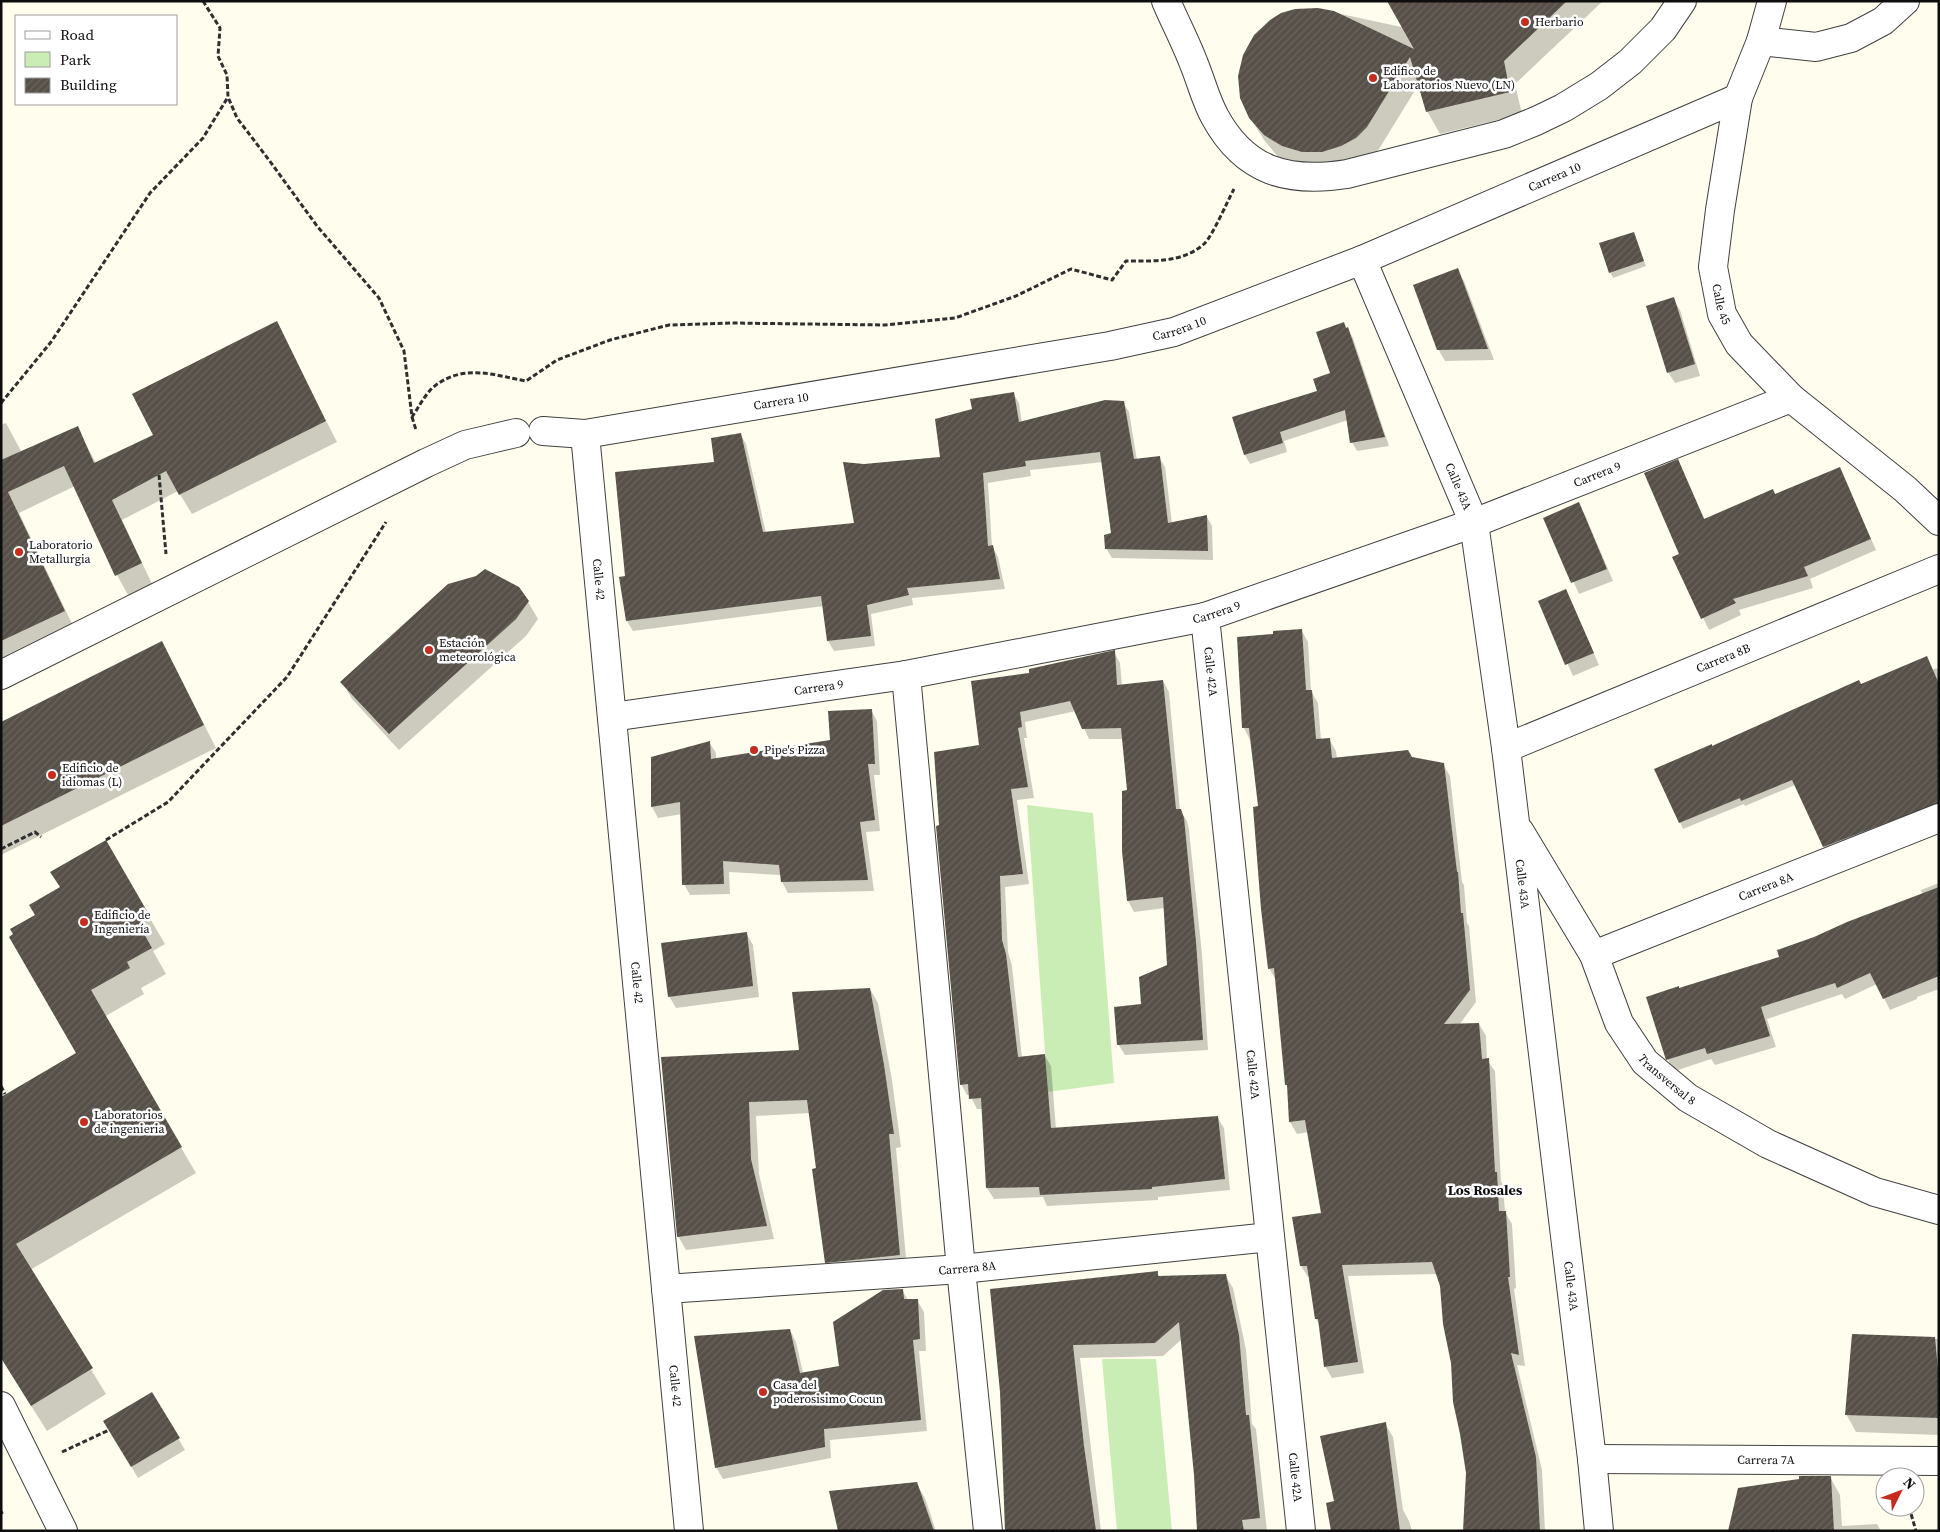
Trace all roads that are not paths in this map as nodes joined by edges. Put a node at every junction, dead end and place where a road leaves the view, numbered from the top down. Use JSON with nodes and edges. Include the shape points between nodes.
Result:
{"nodes":[{"id":1,"x":1166,"y":1,"type":"edge"},
{"id":2,"x":1682,"y":1,"type":"edge"},
{"id":3,"x":1772,"y":1,"type":"edge"},
{"id":4,"x":1905,"y":1,"type":"edge"},
{"id":5,"x":1761,"y":41,"type":"junction"},
{"id":6,"x":1738,"y":98,"type":"junction"},
{"id":7,"x":1362,"y":260,"type":"junction"},
{"id":8,"x":1791,"y":398,"type":"junction"},
{"id":9,"x":543,"y":431,"type":"dead end"},
{"id":10,"x":516,"y":433,"type":"dead end"},
{"id":11,"x":585,"y":434,"type":"junction"},
{"id":12,"x":1939,"y":521,"type":"edge"},
{"id":13,"x":1474,"y":523,"type":"junction"},
{"id":14,"x":1939,"y":569,"type":"edge"},
{"id":15,"x":1205,"y":618,"type":"junction"},
{"id":16,"x":1,"y":675,"type":"edge"},
{"id":17,"x":906,"y":675,"type":"junction"},
{"id":18,"x":612,"y":717,"type":"junction"},
{"id":19,"x":1506,"y":748,"type":"junction"},
{"id":20,"x":1939,"y":818,"type":"edge"},
{"id":21,"x":1516,"y":825,"type":"junction"},
{"id":22,"x":1594,"y":955,"type":"junction"},
{"id":23,"x":1937,"y":1211,"type":"edge"},
{"id":24,"x":1270,"y":1237,"type":"junction"},
{"id":25,"x":961,"y":1269,"type":"junction"},
{"id":26,"x":666,"y":1289,"type":"junction"},
{"id":27,"x":1,"y":1406,"type":"edge"},
{"id":28,"x":18,"y":1452,"type":"edge"},
{"id":29,"x":1592,"y":1459,"type":"junction"},
{"id":30,"x":1939,"y":1461,"type":"edge"},
{"id":31,"x":63,"y":1531,"type":"edge"},
{"id":32,"x":689,"y":1531,"type":"edge"},
{"id":33,"x":988,"y":1531,"type":"edge"},
{"id":34,"x":1301,"y":1531,"type":"edge"},
{"id":35,"x":1599,"y":1531,"type":"edge"}],
"edges":[{"from":1,"to":2,"type":"street","via":[[1214,115],[1227,138],[1253,161],[1280,174],[1324,178],[1495,136],[1536,122],[1599,86],[1630,62],[1663,29]]},
{"from":3,"to":5,"type":"street","name":"Calle 45"},
{"from":4,"to":5,"type":"street","via":[[1883,21],[1851,38],[1816,47]]},
{"from":5,"to":6,"type":"street","name":"Calle 45"},
{"from":6,"to":7,"type":"street","name":"Carrera 10"},
{"from":6,"to":8,"type":"street","name":"Calle 45","via":[[1713,267],[1722,314],[1739,344]]},
{"from":7,"to":11,"type":"street","name":"Carrera 10","via":[[1174,332],[1120,344]]},
{"from":7,"to":13,"type":"street","name":"Calle 43A"},
{"from":8,"to":12,"type":"street","name":"Calle 45","via":[[1905,489]]},
{"from":8,"to":13,"type":"street","name":"Carrera 9"},
{"from":9,"to":11,"type":"street","name":"Carrera 10"},
{"from":10,"to":16,"type":"street","via":[[465,445],[426,463]]},
{"from":11,"to":18,"type":"street","name":"Calle 42"},
{"from":13,"to":15,"type":"street","name":"Carrera 9"},
{"from":13,"to":19,"type":"street","name":"Calle 43A"},
{"from":14,"to":19,"type":"street","name":"Carrera 8B"},
{"from":15,"to":17,"type":"street","name":"Carrera 9"},
{"from":15,"to":24,"type":"street","name":"Calle 42A"},
{"from":17,"to":18,"type":"street","name":"Carrera 9"},
{"from":17,"to":25,"type":"street"},
{"from":18,"to":26,"type":"street","name":"Calle 42"},
{"from":19,"to":21,"type":"street","name":"Calle 43A"},
{"from":20,"to":22,"type":"street","name":"Carrera 8A"},
{"from":21,"to":22,"type":"street","name":"Transversal 8"},
{"from":21,"to":29,"type":"street","name":"Calle 43A"},
{"from":22,"to":23,"type":"street","name":"Transversal 8","via":[[1619,1023],[1645,1062],[1688,1098],[1777,1148],[1875,1192]]},
{"from":24,"to":25,"type":"street","name":"Carrera 8A"},
{"from":24,"to":34,"type":"street","name":"Calle 42A"},
{"from":25,"to":26,"type":"street","name":"Carrera 8A"},
{"from":25,"to":33,"type":"street"},
{"from":26,"to":32,"type":"street","name":"Calle 42"},
{"from":27,"to":28,"type":"street"},
{"from":28,"to":31,"type":"street"},
{"from":29,"to":30,"type":"street","name":"Carrera 7A"},
{"from":29,"to":35,"type":"street","name":"Calle 43A"}]}
